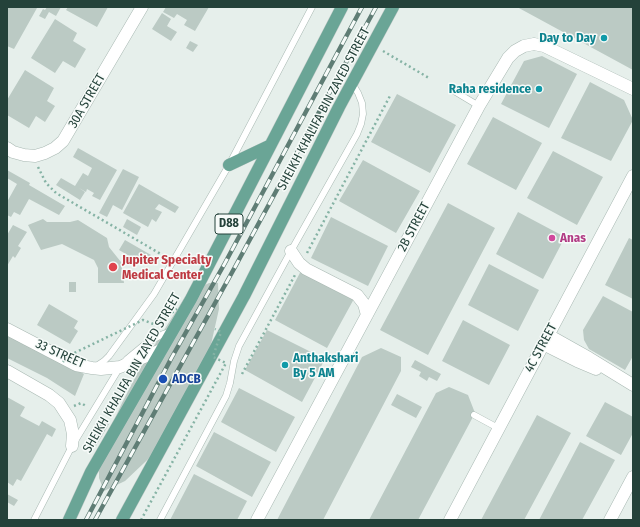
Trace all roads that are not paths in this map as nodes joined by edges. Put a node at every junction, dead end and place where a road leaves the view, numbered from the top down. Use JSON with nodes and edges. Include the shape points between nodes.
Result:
{"nodes":[{"id":1,"x":142,"y":7,"type":"edge"},
{"id":2,"x":312,"y":7,"type":"edge"},
{"id":3,"x":342,"y":7,"type":"edge"},
{"id":4,"x":393,"y":7,"type":"edge"},
{"id":5,"x":352,"y":83,"type":"junction"},
{"id":6,"x":633,"y":89,"type":"edge"},
{"id":7,"x":454,"y":91,"type":"dead end"},
{"id":8,"x":480,"y":106,"type":"junction"},
{"id":9,"x":269,"y":146,"type":"junction"},
{"id":10,"x":7,"y":148,"type":"edge"},
{"id":11,"x":229,"y":165,"type":"junction"},
{"id":12,"x":633,"y":176,"type":"edge"},
{"id":13,"x":291,"y":251,"type":"junction"},
{"id":14,"x":367,"y":315,"type":"junction"},
{"id":15,"x":7,"y":329,"type":"edge"},
{"id":16,"x":173,"y":330,"type":"junction"},
{"id":17,"x":545,"y":339,"type":"junction"},
{"id":18,"x":161,"y":350,"type":"junction"},
{"id":19,"x":120,"y":367,"type":"junction"},
{"id":20,"x":92,"y":368,"type":"junction"},
{"id":21,"x":7,"y":371,"type":"edge"},
{"id":22,"x":633,"y":385,"type":"edge"},
{"id":23,"x":474,"y":415,"type":"dead end"},
{"id":24,"x":498,"y":428,"type":"junction"},
{"id":25,"x":72,"y":446,"type":"junction"},
{"id":26,"x":633,"y":477,"type":"edge"},
{"id":27,"x":613,"y":518,"type":"edge"},
{"id":28,"x":34,"y":520,"type":"edge"},
{"id":29,"x":69,"y":520,"type":"edge"},
{"id":30,"x":122,"y":520,"type":"edge"},
{"id":31,"x":160,"y":520,"type":"edge"},
{"id":32,"x":257,"y":520,"type":"edge"},
{"id":33,"x":450,"y":520,"type":"edge"}],
"edges":[{"from":1,"to":10,"type":"street","name":"30A STREET","via":[[63,141],[55,148],[35,156],[13,152]]},
{"from":2,"to":11,"type":"lane"},
{"from":3,"to":9,"type":"main road","name":"SHEIKH KHALIFA BIN ZAYED STREET","number":"D88"},
{"from":4,"to":5,"type":"main road","name":"SHEIKH KHALIFA BIN ZAYED STREET"},
{"from":5,"to":13,"type":"lane","via":[[362,103],[361,124],[353,144]]},
{"from":5,"to":30,"type":"main road","name":"SHEIKH KHALIFA BIN ZAYED STREET","via":[[244,296]]},
{"from":6,"to":8,"type":"street","name":"2B STREET","via":[[544,46],[534,44],[524,46],[508,58]]},
{"from":7,"to":8,"type":"lane"},
{"from":8,"to":14,"type":"street","name":"2B STREET"},
{"from":9,"to":11,"type":"main road"},
{"from":9,"to":16,"type":"main road","name":"SHEIKH KHALIFA BIN ZAYED STREET","number":"D88"},
{"from":11,"to":20,"type":"lane","via":[[154,294],[104,362]]},
{"from":12,"to":17,"type":"street","name":"4C STREET"},
{"from":13,"to":14,"type":"street","via":[[306,269],[357,295],[364,304]]},
{"from":13,"to":31,"type":"lane","via":[[239,346],[226,396]]},
{"from":14,"to":32,"type":"street","name":"2B STREET"},
{"from":15,"to":20,"type":"street","name":"33 STREET","via":[[76,364]]},
{"from":16,"to":18,"type":"main road","name":"SHEIKH KHALIFA BIN ZAYED STREET","number":"D88"},
{"from":16,"to":19,"type":"lane","via":[[144,345]]},
{"from":17,"to":22,"type":"street","via":[[585,365],[612,373]]},
{"from":17,"to":24,"type":"street","name":"4C STREET"},
{"from":18,"to":19,"type":"street","name":"33 STREET"},
{"from":18,"to":29,"type":"main road","name":"SHEIKH KHALIFA BIN ZAYED STREET","number":"D88","via":[[91,472]]},
{"from":19,"to":20,"type":"street","name":"33 STREET"},
{"from":19,"to":25,"type":"lane"},
{"from":21,"to":25,"type":"street","via":[[59,403],[70,420]]},
{"from":23,"to":24,"type":"lane"},
{"from":24,"to":33,"type":"street","name":"4C STREET"},
{"from":25,"to":28,"type":"lane"},
{"from":26,"to":27,"type":"street"}]}
